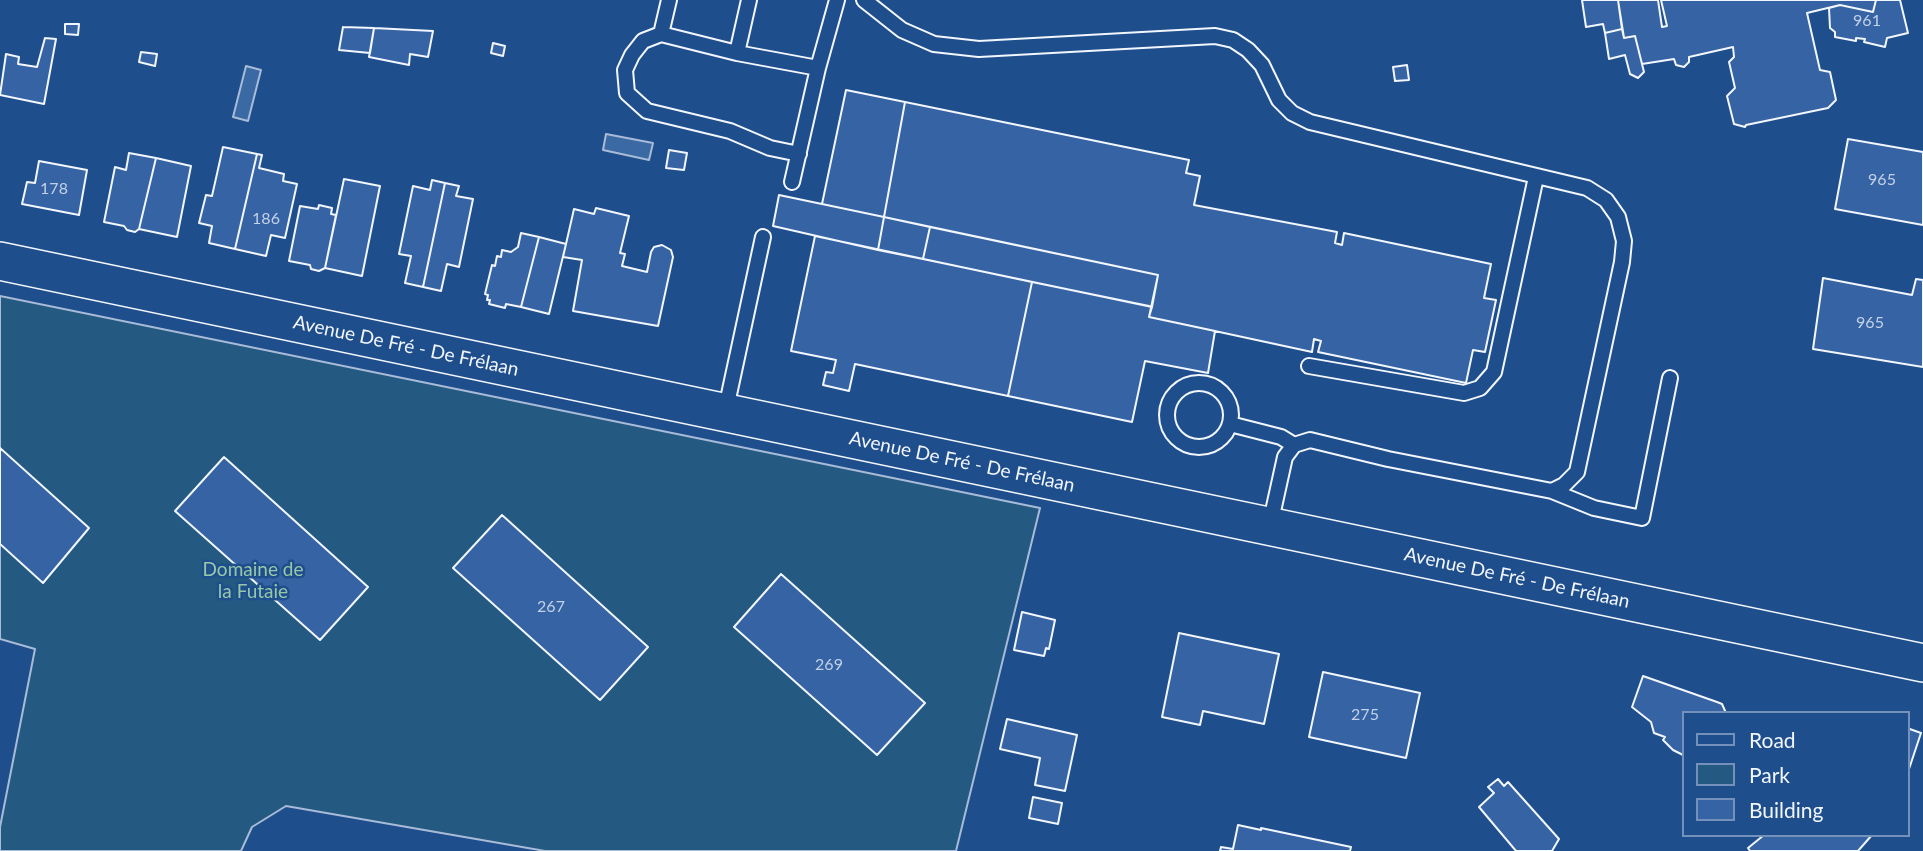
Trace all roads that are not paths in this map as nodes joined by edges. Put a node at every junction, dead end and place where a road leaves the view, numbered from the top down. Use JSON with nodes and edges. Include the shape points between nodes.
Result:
{"nodes":[{"id":1,"x":669,"y":0,"type":"edge"},
{"id":2,"x":749,"y":0,"type":"edge"},
{"id":3,"x":837,"y":0,"type":"edge"},
{"id":4,"x":864,"y":0,"type":"edge"},
{"id":5,"x":661,"y":34,"type":"junction"},
{"id":6,"x":737,"y":52,"type":"junction"},
{"id":7,"x":818,"y":68,"type":"junction"},
{"id":8,"x":799,"y":154,"type":"junction"},
{"id":9,"x":1536,"y":177,"type":"junction"},
{"id":10,"x":792,"y":183,"type":"dead end"},
{"id":11,"x":763,"y":237,"type":"dead end"},
{"id":12,"x":0,"y":261,"type":"edge"},
{"id":13,"x":1309,"y":366,"type":"dead end"},
{"id":14,"x":1670,"y":378,"type":"dead end"},
{"id":15,"x":725,"y":413,"type":"junction"},
{"id":16,"x":1230,"y":424,"type":"junction"},
{"id":17,"x":1294,"y":445,"type":"junction"},
{"id":18,"x":1552,"y":491,"type":"junction"},
{"id":19,"x":1269,"y":526,"type":"junction"},
{"id":20,"x":1923,"y":663,"type":"edge"}],
"edges":[{"from":1,"to":5,"type":"lane"},
{"from":2,"to":6,"type":"lane"},
{"from":3,"to":7,"type":"lane"},
{"from":4,"to":9,"type":"lane","via":[[902,30],[934,44],[979,49],[1215,36],[1233,40],[1262,65],[1279,100],[1310,122]]},
{"from":5,"to":6,"type":"lane"},
{"from":5,"to":8,"type":"lane","via":[[643,41],[625,70],[627,93],[647,111]]},
{"from":6,"to":7,"type":"lane"},
{"from":7,"to":8,"type":"lane"},
{"from":8,"to":10,"type":"lane"},
{"from":9,"to":13,"type":"lane","via":[[1494,372],[1480,388],[1464,393]]},
{"from":9,"to":18,"type":"lane","via":[[1587,188],[1606,200],[1618,217],[1624,241],[1577,472]]},
{"from":11,"to":15,"type":"lane"},
{"from":12,"to":15,"type":"main road","name":"Avenue De Fré - De Frélaan"},
{"from":14,"to":18,"type":"lane","via":[[1642,517],[1594,508]]},
{"from":15,"to":19,"type":"main road","name":"Avenue De Fré - De Frélaan"},
{"from":16,"to":16,"type":"lane","via":[[1225,396],[1201,382],[1175,393],[1168,405],[1172,433],[1196,447],[1211,444]]},
{"from":16,"to":17,"type":"lane","via":[[1281,437]]},
{"from":17,"to":18,"type":"lane","via":[[1310,440]]},
{"from":17,"to":19,"type":"lane","via":[[1285,457]]},
{"from":19,"to":20,"type":"main road","name":"Avenue De Fré - De Frélaan"}]}
